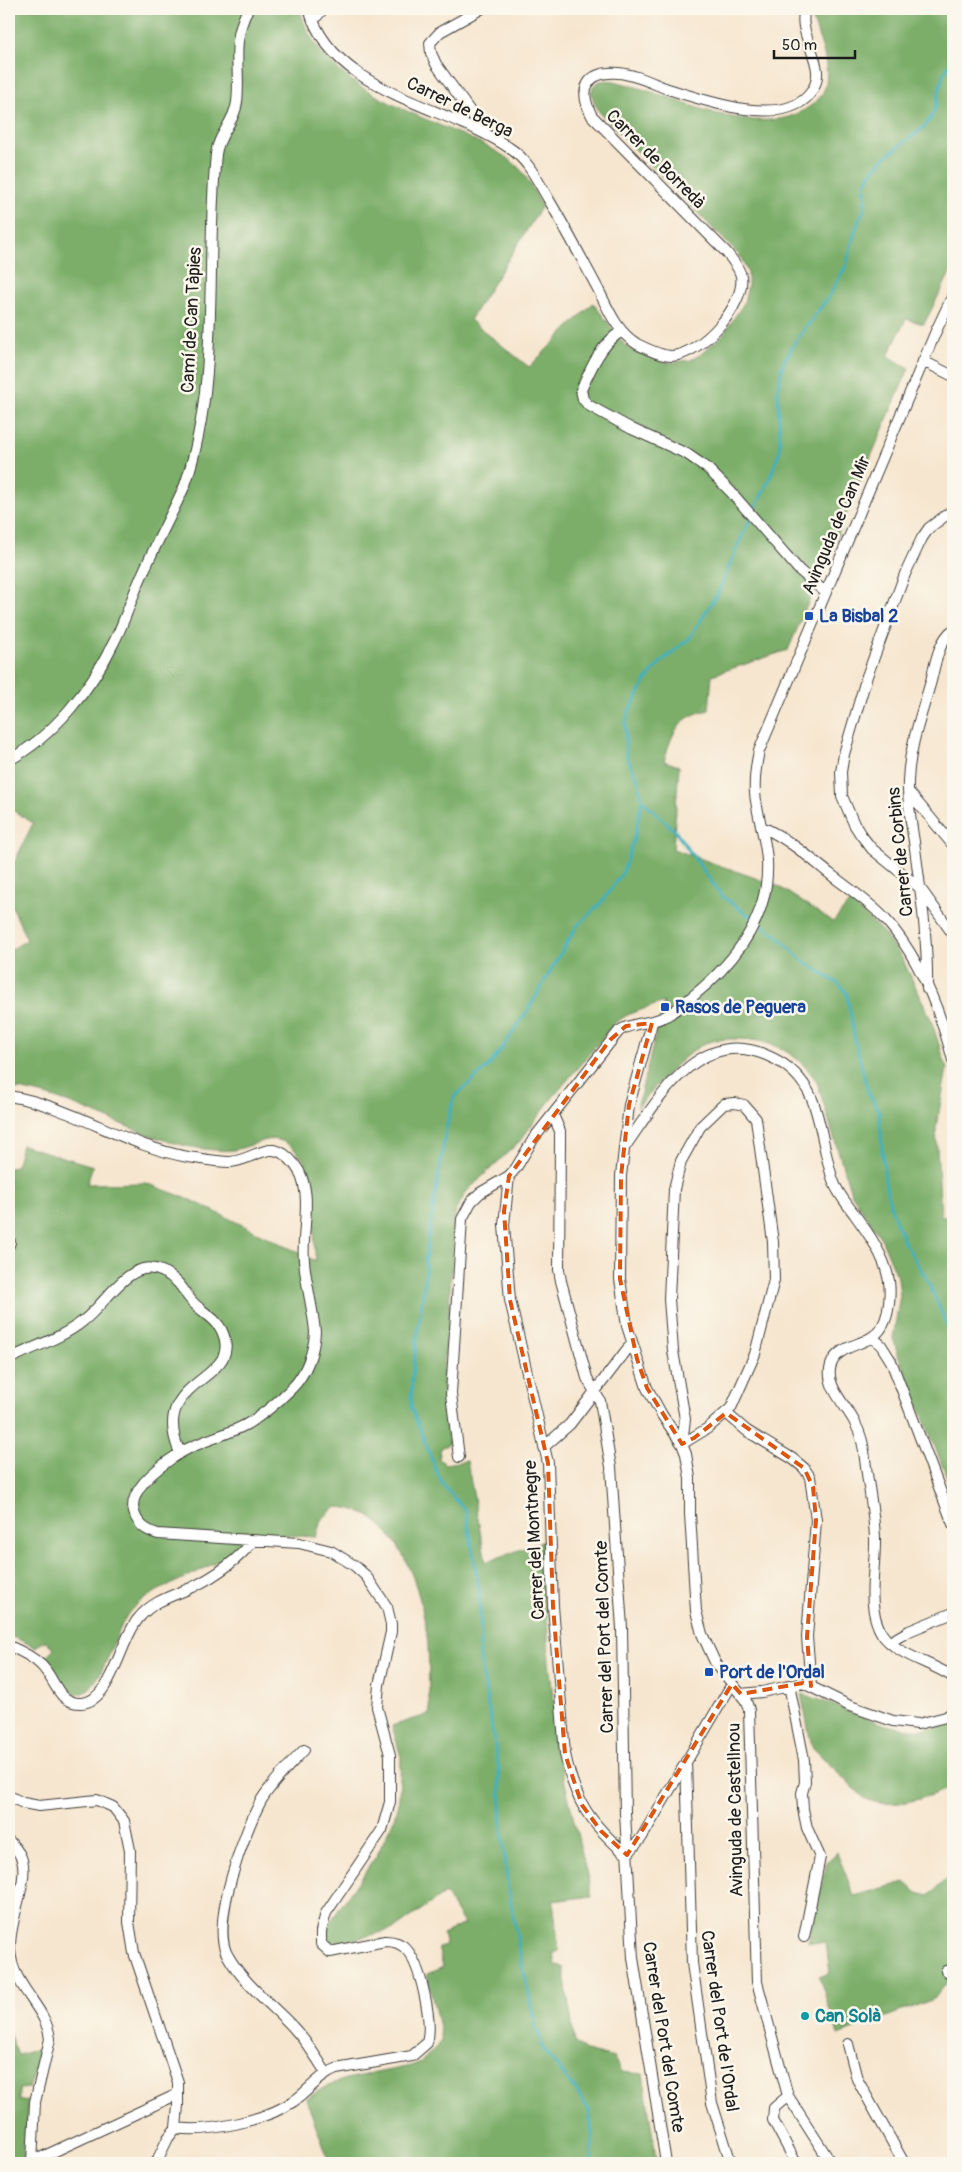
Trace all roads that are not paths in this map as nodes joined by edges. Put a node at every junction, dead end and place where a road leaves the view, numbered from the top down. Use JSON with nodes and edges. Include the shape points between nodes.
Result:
{"nodes":[{"id":1,"x":248,"y":9,"type":"edge"},
{"id":2,"x":309,"y":9,"type":"edge"},
{"id":3,"x":324,"y":9,"type":"edge"},
{"id":4,"x":481,"y":9,"type":"edge"},
{"id":5,"x":806,"y":9,"type":"edge"},
{"id":6,"x":313,"y":21,"type":"junction"},
{"id":7,"x":489,"y":137,"type":"junction"},
{"id":8,"x":953,"y":295,"type":"edge"},
{"id":9,"x":620,"y":332,"type":"junction"},
{"id":10,"x":923,"y":361,"type":"junction"},
{"id":11,"x":953,"y":376,"type":"edge"},
{"id":12,"x":953,"y":510,"type":"edge"},
{"id":13,"x":825,"y":592,"type":"junction"},
{"id":14,"x":953,"y":630,"type":"edge"},
{"id":15,"x":9,"y":760,"type":"edge"},
{"id":16,"x":908,"y":791,"type":"junction"},
{"id":17,"x":762,"y":827,"type":"junction"},
{"id":18,"x":953,"y":845,"type":"edge"},
{"id":19,"x":920,"y":888,"type":"junction"},
{"id":20,"x":953,"y":934,"type":"edge"},
{"id":21,"x":927,"y":989,"type":"junction"},
{"id":22,"x":652,"y":1022,"type":"junction"},
{"id":23,"x":953,"y":1060,"type":"edge"},
{"id":24,"x":9,"y":1096,"type":"edge"},
{"id":25,"x":553,"y":1115,"type":"junction"},
{"id":26,"x":624,"y":1149,"type":"junction"},
{"id":27,"x":509,"y":1176,"type":"junction"},
{"id":28,"x":872,"y":1337,"type":"junction"},
{"id":29,"x":632,"y":1344,"type":"junction"},
{"id":30,"x":9,"y":1359,"type":"edge"},
{"id":31,"x":594,"y":1390,"type":"junction"},
{"id":32,"x":726,"y":1413,"type":"junction"},
{"id":33,"x":682,"y":1444,"type":"junction"},
{"id":34,"x":544,"y":1447,"type":"junction"},
{"id":35,"x":180,"y":1453,"type":"junction"},
{"id":36,"x":459,"y":1457,"type":"dead end"},
{"id":37,"x":953,"y":1524,"type":"edge"},
{"id":38,"x":253,"y":1541,"type":"junction"},
{"id":39,"x":953,"y":1613,"type":"edge"},
{"id":40,"x":890,"y":1642,"type":"junction"},
{"id":41,"x":9,"y":1646,"type":"edge"},
{"id":42,"x":953,"y":1677,"type":"edge"},
{"id":43,"x":732,"y":1684,"type":"junction"},
{"id":44,"x":789,"y":1685,"type":"junction"},
{"id":45,"x":811,"y":1686,"type":"junction"},
{"id":46,"x":741,"y":1694,"type":"junction"},
{"id":47,"x":953,"y":1712,"type":"edge"},
{"id":48,"x":304,"y":1750,"type":"dead end"},
{"id":49,"x":686,"y":1760,"type":"junction"},
{"id":50,"x":9,"y":1796,"type":"edge"},
{"id":51,"x":9,"y":1841,"type":"edge"},
{"id":52,"x":627,"y":1855,"type":"junction"},
{"id":53,"x":804,"y":1937,"type":"dead end"},
{"id":54,"x":848,"y":2044,"type":"dead end"},
{"id":55,"x":326,"y":2072,"type":"junction"},
{"id":56,"x":178,"y":2094,"type":"junction"},
{"id":57,"x":788,"y":2096,"type":"junction"},
{"id":58,"x":176,"y":2128,"type":"junction"},
{"id":59,"x":32,"y":2161,"type":"edge"},
{"id":60,"x":156,"y":2163,"type":"edge"},
{"id":61,"x":666,"y":2163,"type":"edge"},
{"id":62,"x":731,"y":2163,"type":"edge"},
{"id":63,"x":796,"y":2163,"type":"edge"},
{"id":64,"x":832,"y":2163,"type":"edge"},
{"id":65,"x":904,"y":2163,"type":"edge"}],
"edges":[{"from":1,"to":15,"type":"street","name":"Camí de Can Tàpies","via":[[237,45],[237,104],[217,149],[207,379],[190,471],[136,587],[115,642],[102,663],[51,730]]},
{"from":2,"to":6,"type":"street","name":"Carrer de Berga"},
{"from":3,"to":6,"type":"street"},
{"from":4,"to":7,"type":"street","via":[[440,32],[430,43],[436,64]]},
{"from":5,"to":9,"type":"street","name":"Carrer de Borredà","via":[[806,31],[818,69],[816,82],[807,97],[787,107],[769,110],[706,101],[619,73],[596,75],[589,80],[584,96],[592,116],[727,253],[742,282],[733,306],[707,339],[692,350],[670,356],[660,354]]},
{"from":6,"to":7,"type":"street","name":"Carrer de Berga","via":[[317,31],[336,53],[368,78]]},
{"from":7,"to":9,"type":"street","name":"Carrer de Berga","via":[[511,149],[535,175]]},
{"from":8,"to":10,"type":"street","name":"Avinguda de Can Mir"},
{"from":9,"to":13,"type":"street","via":[[611,338],[596,360],[581,390],[583,399],[597,410],[687,454],[707,468],[799,570]]},
{"from":10,"to":11,"type":"street"},
{"from":10,"to":13,"type":"street","name":"Avinguda de Can Mir"},
{"from":12,"to":19,"type":"street","via":[[929,528],[904,574],[867,676],[841,772],[842,796],[861,835],[872,849]]},
{"from":13,"to":17,"type":"street","name":"Avinguda de Can Mir","via":[[759,752],[755,794]]},
{"from":14,"to":16,"type":"street","name":"Carrer de Corbins","via":[[940,649],[931,680],[913,749]]},
{"from":16,"to":18,"type":"street"},
{"from":16,"to":19,"type":"street","name":"Carrer de Corbins","via":[[909,820]]},
{"from":17,"to":21,"type":"street","via":[[807,855],[885,919],[913,958]]},
{"from":17,"to":22,"type":"street","name":"Avinguda de Can Mir","via":[[767,877],[758,915],[743,944],[704,987],[667,1016]]},
{"from":19,"to":20,"type":"street"},
{"from":19,"to":21,"type":"street","name":"Carrer de Corbins","via":[[928,953]]},
{"from":21,"to":23,"type":"street"},
{"from":22,"to":25,"type":"street","name":"Avinguda de Can Mir","via":[[633,1024],[619,1031]]},
{"from":22,"to":26,"type":"street","name":"Avinguda de Castellnou","via":[[629,1105]]},
{"from":24,"to":35,"type":"street","via":[[54,1107],[141,1144],[187,1157],[231,1162],[268,1149],[275,1150],[289,1158],[301,1176],[305,1191],[304,1261],[315,1332],[308,1363],[294,1386],[251,1422]]},
{"from":25,"to":27,"type":"street","name":"Avinguda de Can Mir"},
{"from":25,"to":31,"type":"street","name":"Carrer del Port del Comte","via":[[560,1131],[559,1270],[587,1378]]},
{"from":26,"to":28,"type":"street","via":[[674,1080],[710,1053],[746,1049],[789,1067],[812,1098],[833,1181],[874,1243],[885,1266],[889,1282],[887,1314]]},
{"from":26,"to":29,"type":"street","name":"Avinguda de Castellnou","via":[[620,1176],[620,1279]]},
{"from":27,"to":34,"type":"street","name":"Carrer del Montnegre","via":[[504,1225],[510,1300]]},
{"from":27,"to":36,"type":"street","via":[[480,1193],[462,1219],[451,1394]]},
{"from":28,"to":37,"type":"street","via":[[891,1361]]},
{"from":28,"to":40,"type":"street","via":[[842,1351],[834,1358],[830,1371],[833,1387],[855,1422],[865,1452],[875,1536],[872,1602],[876,1622]]},
{"from":29,"to":31,"type":"street"},
{"from":29,"to":33,"type":"street","name":"Avinguda de Castellnou","via":[[647,1388]]},
{"from":30,"to":35,"type":"street","via":[[82,1322],[133,1272],[147,1268],[169,1275],[218,1325],[225,1344],[217,1366],[189,1388],[174,1412],[173,1432]]},
{"from":31,"to":34,"type":"street","via":[[570,1424]]},
{"from":31,"to":52,"type":"street","name":"Carrer del Port del Comte","via":[[604,1415],[614,1510],[622,1628]]},
{"from":32,"to":33,"type":"street"},
{"from":32,"to":33,"type":"street","via":[[755,1354],[775,1265],[756,1119],[744,1105],[735,1103],[724,1104],[700,1127],[681,1161],[674,1189],[669,1299],[684,1419]]},
{"from":32,"to":45,"type":"street","via":[[747,1431],[793,1459],[810,1477],[816,1520],[807,1637]]},
{"from":33,"to":43,"type":"street","name":"Avinguda de Castellnou","via":[[690,1478],[696,1611],[715,1662]]},
{"from":34,"to":52,"type":"street","name":"Carrer del Montnegre","via":[[548,1463],[553,1606],[570,1777],[582,1805],[597,1826]]},
{"from":35,"to":38,"type":"street","via":[[136,1492],[132,1504],[140,1524],[158,1534]]},
{"from":38,"to":41,"type":"street","via":[[236,1560],[212,1576],[161,1600],[144,1612],[129,1632],[107,1683],[90,1701],[82,1703],[64,1698],[42,1666]]},
{"from":38,"to":55,"type":"street","via":[[299,1543],[331,1551],[344,1558],[375,1587],[387,1607],[392,1624],[377,1707],[390,1755],[390,1802],[382,1830],[326,1913],[320,1939],[330,1952],[385,1941],[404,1947],[418,1973],[429,2035],[422,2049],[412,2056]]},
{"from":39,"to":40,"type":"street","via":[[909,1630]]},
{"from":40,"to":42,"type":"street"},
{"from":43,"to":46,"type":"street","name":"Avinguda de Castellnou"},
{"from":43,"to":49,"type":"street"},
{"from":44,"to":45,"type":"street","via":[[803,1683]]},
{"from":44,"to":46,"type":"street"},
{"from":44,"to":53,"type":"street","via":[[804,1760],[803,1809],[807,1828],[820,1857]]},
{"from":45,"to":47,"type":"street","via":[[850,1706],[893,1720],[918,1724]]},
{"from":46,"to":57,"type":"street","name":"Avinguda de Castellnou","via":[[749,1710],[750,1725],[757,1982]]},
{"from":48,"to":55,"type":"street","via":[[278,1777],[254,1815],[231,1878],[222,1942],[232,1962],[294,2028]]},
{"from":49,"to":52,"type":"street","via":[[642,1837]]},
{"from":49,"to":62,"type":"street","name":"Carrer del Port de l'Ordal","via":[[692,1962],[712,2103]]},
{"from":50,"to":56,"type":"street","via":[[22,1804],[39,1806],[97,1800],[113,1807],[124,1821],[130,1850],[129,1922],[134,1953],[175,2069]]},
{"from":51,"to":59,"type":"street","via":[[24,1868],[10,1937],[11,1962],[16,1977],[45,2020],[50,2039],[35,2102]]},
{"from":52,"to":61,"type":"street","name":"Carrer del Port del Comte","via":[[634,1967]]},
{"from":54,"to":65,"type":"street","via":[[857,2078]]},
{"from":55,"to":58,"type":"street","via":[[295,2101],[275,2111],[235,2123],[187,2130]]},
{"from":56,"to":58,"type":"street"},
{"from":56,"to":59,"type":"street"},
{"from":57,"to":63,"type":"street","via":[[774,2108],[773,2120]]},
{"from":57,"to":64,"type":"street","name":"Avinguda de Castellnou"},
{"from":58,"to":60,"type":"street"}]}
